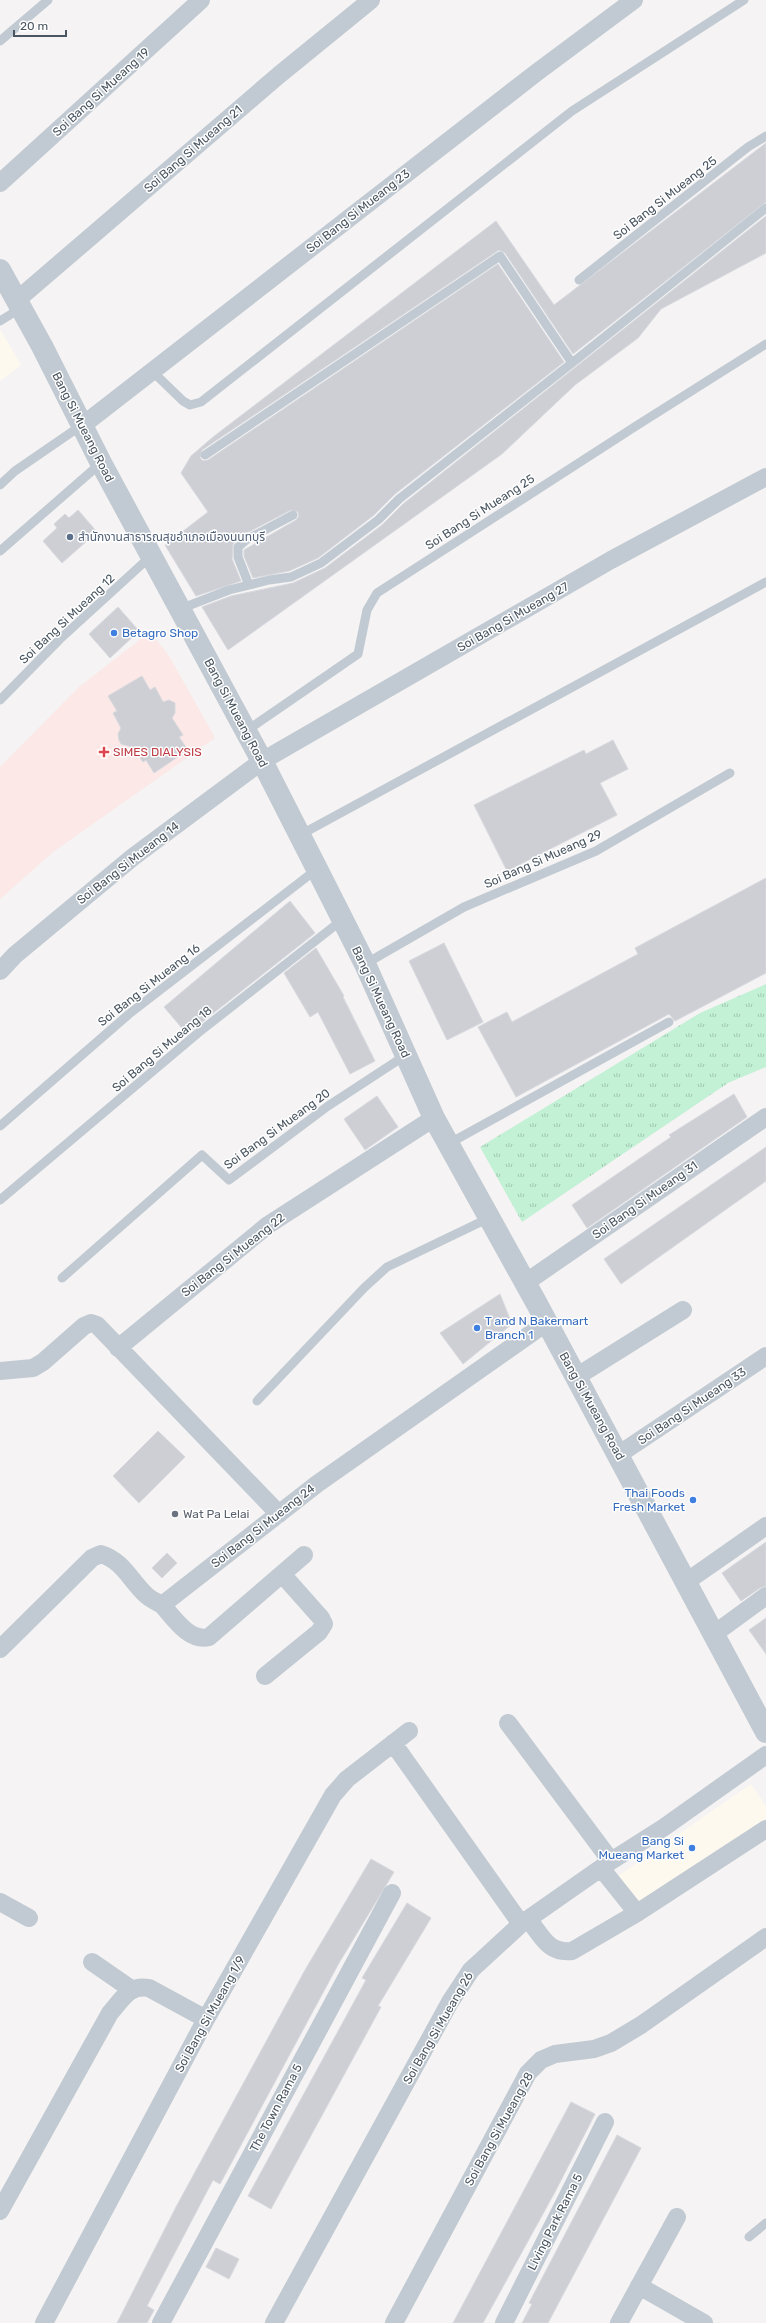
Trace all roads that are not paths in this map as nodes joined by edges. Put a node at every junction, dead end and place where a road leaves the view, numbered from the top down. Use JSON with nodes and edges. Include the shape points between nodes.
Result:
{"nodes":[{"id":1,"x":48,"y":0,"type":"edge"},
{"id":2,"x":201,"y":0,"type":"edge"},
{"id":3,"x":371,"y":0,"type":"edge"},
{"id":4,"x":634,"y":0,"type":"edge"},
{"id":5,"x":744,"y":0,"type":"edge"},
{"id":6,"x":0,"y":41,"type":"edge"},
{"id":7,"x":766,"y":136,"type":"edge"},
{"id":8,"x":0,"y":183,"type":"edge"},
{"id":9,"x":766,"y":208,"type":"edge"},
{"id":10,"x":0,"y":270,"type":"edge"},
{"id":11,"x":579,"y":280,"type":"dead end"},
{"id":12,"x":19,"y":304,"type":"junction"},
{"id":13,"x":0,"y":321,"type":"edge"},
{"id":14,"x":766,"y":344,"type":"edge"},
{"id":15,"x":572,"y":363,"type":"junction"},
{"id":16,"x":152,"y":371,"type":"junction"},
{"id":17,"x":83,"y":425,"type":"junction"},
{"id":18,"x":205,"y":455,"type":"dead end"},
{"id":19,"x":101,"y":463,"type":"junction"},
{"id":20,"x":766,"y":477,"type":"edge"},
{"id":21,"x":0,"y":485,"type":"edge"},
{"id":22,"x":293,"y":515,"type":"dead end"},
{"id":23,"x":0,"y":551,"type":"edge"},
{"id":24,"x":151,"y":556,"type":"junction"},
{"id":25,"x":766,"y":582,"type":"edge"},
{"id":26,"x":249,"y":585,"type":"junction"},
{"id":27,"x":180,"y":609,"type":"junction"},
{"id":28,"x":0,"y":700,"type":"edge"},
{"id":29,"x":246,"y":731,"type":"junction"},
{"id":30,"x":262,"y":761,"type":"junction"},
{"id":31,"x":730,"y":772,"type":"dead end"},
{"id":32,"x":300,"y":834,"type":"junction"},
{"id":33,"x":317,"y":869,"type":"junction"},
{"id":34,"x":342,"y":920,"type":"junction"},
{"id":35,"x":365,"y":964,"type":"junction"},
{"id":36,"x":0,"y":971,"type":"edge"},
{"id":37,"x":669,"y":1022,"type":"dead end"},
{"id":38,"x":406,"y":1056,"type":"junction"},
{"id":39,"x":766,"y":1117,"type":"edge"},
{"id":40,"x":434,"y":1118,"type":"junction"},
{"id":41,"x":0,"y":1126,"type":"edge"},
{"id":42,"x":448,"y":1144,"type":"junction"},
{"id":43,"x":0,"y":1200,"type":"edge"},
{"id":44,"x":489,"y":1218,"type":"junction"},
{"id":45,"x":62,"y":1278,"type":"dead end"},
{"id":46,"x":525,"y":1283,"type":"junction"},
{"id":47,"x":683,"y":1310,"type":"dead end"},
{"id":48,"x":546,"y":1323,"type":"junction"},
{"id":49,"x":118,"y":1348,"type":"junction"},
{"id":50,"x":766,"y":1356,"type":"edge"},
{"id":51,"x":0,"y":1371,"type":"edge"},
{"id":52,"x":576,"y":1377,"type":"junction"},
{"id":53,"x":257,"y":1401,"type":"dead end"},
{"id":54,"x":618,"y":1455,"type":"junction"},
{"id":55,"x":279,"y":1514,"type":"junction"},
{"id":56,"x":766,"y":1526,"type":"edge"},
{"id":57,"x":304,"y":1555,"type":"dead end"},
{"id":58,"x":282,"y":1574,"type":"junction"},
{"id":59,"x":686,"y":1582,"type":"junction"},
{"id":60,"x":766,"y":1596,"type":"edge"},
{"id":61,"x":162,"y":1605,"type":"junction"},
{"id":62,"x":714,"y":1634,"type":"junction"},
{"id":63,"x":0,"y":1649,"type":"edge"},
{"id":64,"x":265,"y":1676,"type":"dead end"},
{"id":65,"x":508,"y":1723,"type":"dead end"},
{"id":66,"x":409,"y":1730,"type":"dead end"},
{"id":67,"x":766,"y":1731,"type":"edge"},
{"id":68,"x":394,"y":1743,"type":"junction"},
{"id":69,"x":766,"y":1755,"type":"edge"},
{"id":70,"x":766,"y":1829,"type":"edge"},
{"id":71,"x":606,"y":1864,"type":"junction"},
{"id":72,"x":392,"y":1893,"type":"dead end"},
{"id":73,"x":0,"y":1902,"type":"edge"},
{"id":74,"x":637,"y":1913,"type":"junction"},
{"id":75,"x":29,"y":1918,"type":"dead end"},
{"id":76,"x":524,"y":1921,"type":"junction"},
{"id":77,"x":766,"y":1937,"type":"edge"},
{"id":78,"x":92,"y":1962,"type":"dead end"},
{"id":79,"x":131,"y":1989,"type":"junction"},
{"id":80,"x":206,"y":2019,"type":"junction"},
{"id":81,"x":605,"y":2122,"type":"dead end"},
{"id":82,"x":0,"y":2211,"type":"edge"},
{"id":83,"x":677,"y":2217,"type":"dead end"},
{"id":84,"x":766,"y":2223,"type":"edge"},
{"id":85,"x":749,"y":2237,"type":"dead end"},
{"id":86,"x":639,"y":2286,"type":"junction"},
{"id":87,"x":44,"y":2323,"type":"edge"},
{"id":88,"x":161,"y":2323,"type":"edge"},
{"id":89,"x":274,"y":2323,"type":"edge"},
{"id":90,"x":394,"y":2323,"type":"edge"},
{"id":91,"x":504,"y":2323,"type":"edge"},
{"id":92,"x":618,"y":2323,"type":"edge"},
{"id":93,"x":704,"y":2323,"type":"edge"}],
"edges":[{"from":1,"to":6,"type":"lane"},
{"from":2,"to":8,"type":"street","name":"Soi Bang Si Mueang 19"},
{"from":3,"to":12,"type":"street","name":"Soi Bang Si Mueang 21","via":[[279,75]]},
{"from":4,"to":16,"type":"street","name":"Soi Bang Si Mueang 23"},
{"from":5,"to":16,"type":"lane","via":[[572,111],[200,402],[190,405],[183,401]]},
{"from":7,"to":11,"type":"lane","name":"Soi Bang Si Mueang 25","via":[[748,147]]},
{"from":9,"to":15,"type":"lane"},
{"from":10,"to":12,"type":"street","name":"Bang Si Mueang Road"},
{"from":12,"to":13,"type":"lane"},
{"from":12,"to":17,"type":"street","name":"Bang Si Mueang Road"},
{"from":14,"to":29,"type":"lane","name":"Soi Bang Si Mueang 25","via":[[377,593],[367,610],[358,654]]},
{"from":15,"to":18,"type":"lane","via":[[500,256]]},
{"from":15,"to":26,"type":"lane","via":[[322,563],[291,577]]},
{"from":16,"to":17,"type":"street","name":"Soi Bang Si Mueang 23"},
{"from":17,"to":19,"type":"street","name":"Bang Si Mueang Road"},
{"from":17,"to":21,"type":"lane","via":[[15,471]]},
{"from":19,"to":23,"type":"lane"},
{"from":19,"to":24,"type":"street","name":"Bang Si Mueang Road"},
{"from":20,"to":30,"type":"street","name":"Soi Bang Si Mueang 27","via":[[610,560]]},
{"from":22,"to":26,"type":"lane","via":[[246,540],[238,547],[238,557]]},
{"from":24,"to":27,"type":"street","name":"Bang Si Mueang Road"},
{"from":24,"to":28,"type":"lane","name":"Soi Bang Si Mueang 12","via":[[60,639]]},
{"from":25,"to":32,"type":"lane"},
{"from":26,"to":27,"type":"lane"},
{"from":27,"to":29,"type":"street","name":"Bang Si Mueang Road"},
{"from":29,"to":30,"type":"street","name":"Bang Si Mueang Road"},
{"from":30,"to":32,"type":"street","name":"Bang Si Mueang Road"},
{"from":30,"to":36,"type":"street","name":"Soi Bang Si Mueang 14","via":[[133,857],[15,955]]},
{"from":31,"to":35,"type":"lane","name":"Soi Bang Si Mueang 29","via":[[596,852],[464,907]]},
{"from":32,"to":33,"type":"street","name":"Bang Si Mueang Road"},
{"from":33,"to":34,"type":"street","name":"Bang Si Mueang Road"},
{"from":33,"to":41,"type":"lane","name":"Soi Bang Si Mueang 16","via":[[129,1014]]},
{"from":34,"to":35,"type":"street","name":"Bang Si Mueang Road"},
{"from":34,"to":43,"type":"lane","name":"Soi Bang Si Mueang 18","via":[[198,1034]]},
{"from":35,"to":38,"type":"street","name":"Bang Si Mueang Road"},
{"from":37,"to":42,"type":"lane"},
{"from":38,"to":40,"type":"street","name":"Bang Si Mueang Road"},
{"from":38,"to":45,"type":"lane","name":"Soi Bang Si Mueang 20","via":[[328,1106],[229,1180],[202,1155]]},
{"from":39,"to":46,"type":"street","name":"Soi Bang Si Mueang 31"},
{"from":40,"to":42,"type":"street","name":"Bang Si Mueang Road"},
{"from":40,"to":49,"type":"street","name":"Soi Bang Si Mueang 22","via":[[268,1225]]},
{"from":42,"to":44,"type":"street","name":"Bang Si Mueang Road"},
{"from":44,"to":46,"type":"street","name":"Bang Si Mueang Road"},
{"from":44,"to":53,"type":"lane","via":[[387,1267]]},
{"from":46,"to":48,"type":"street","name":"Bang Si Mueang Road"},
{"from":47,"to":52,"type":"street"},
{"from":48,"to":52,"type":"street","name":"Bang Si Mueang Road"},
{"from":48,"to":55,"type":"street","name":"Soi Bang Si Mueang 24","via":[[317,1484]]},
{"from":49,"to":51,"type":"street","via":[[97,1325],[91,1323],[33,1368]]},
{"from":49,"to":55,"type":"street"},
{"from":50,"to":54,"type":"street","name":"Soi Bang Si Mueang 33"},
{"from":52,"to":54,"type":"street","name":"Bang Si Mueang Road"},
{"from":54,"to":59,"type":"street","name":"Bang Si Mueang Road"},
{"from":55,"to":61,"type":"street","name":"Soi Bang Si Mueang 24"},
{"from":56,"to":59,"type":"street"},
{"from":57,"to":58,"type":"street"},
{"from":58,"to":61,"type":"street","via":[[209,1638],[192,1636]]},
{"from":58,"to":64,"type":"street","via":[[324,1624],[319,1632]]},
{"from":59,"to":62,"type":"street","name":"Bang Si Mueang Road"},
{"from":60,"to":62,"type":"street"},
{"from":61,"to":63,"type":"street","via":[[146,1596],[120,1563],[101,1554],[92,1558]]},
{"from":62,"to":67,"type":"street","name":"Bang Si Mueang Road"},
{"from":65,"to":71,"type":"street"},
{"from":66,"to":68,"type":"street","name":"Soi Bang Si Mueang 1/9"},
{"from":68,"to":76,"type":"street"},
{"from":68,"to":80,"type":"street","name":"Soi Bang Si Mueang 1/9","via":[[347,1779],[333,1796]]},
{"from":69,"to":71,"type":"street","name":"Soi Bang Si Mueang 26","via":[[664,1828]]},
{"from":70,"to":74,"type":"street"},
{"from":71,"to":74,"type":"street"},
{"from":71,"to":76,"type":"street","name":"Soi Bang Si Mueang 26"},
{"from":72,"to":88,"type":"street","name":"The Town Rama 5"},
{"from":73,"to":75,"type":"street"},
{"from":74,"to":76,"type":"street","via":[[572,1951],[561,1952],[553,1950]]},
{"from":76,"to":89,"type":"street","name":"Soi Bang Si Mueang 26","via":[[471,1970],[450,2002]]},
{"from":77,"to":90,"type":"street","name":"Soi Bang Si Mueang 28","via":[[623,2036],[594,2049],[555,2054],[541,2060],[528,2073]]},
{"from":78,"to":79,"type":"street"},
{"from":79,"to":80,"type":"street","via":[[140,1986],[148,1988]]},
{"from":79,"to":82,"type":"street","via":[[110,2013]]},
{"from":80,"to":87,"type":"street","name":"Soi Bang Si Mueang 1/9"},
{"from":81,"to":91,"type":"street","name":"Living Park Rama 5"},
{"from":83,"to":86,"type":"street"},
{"from":84,"to":85,"type":"lane"},
{"from":86,"to":92,"type":"street"},
{"from":86,"to":93,"type":"street"}]}
